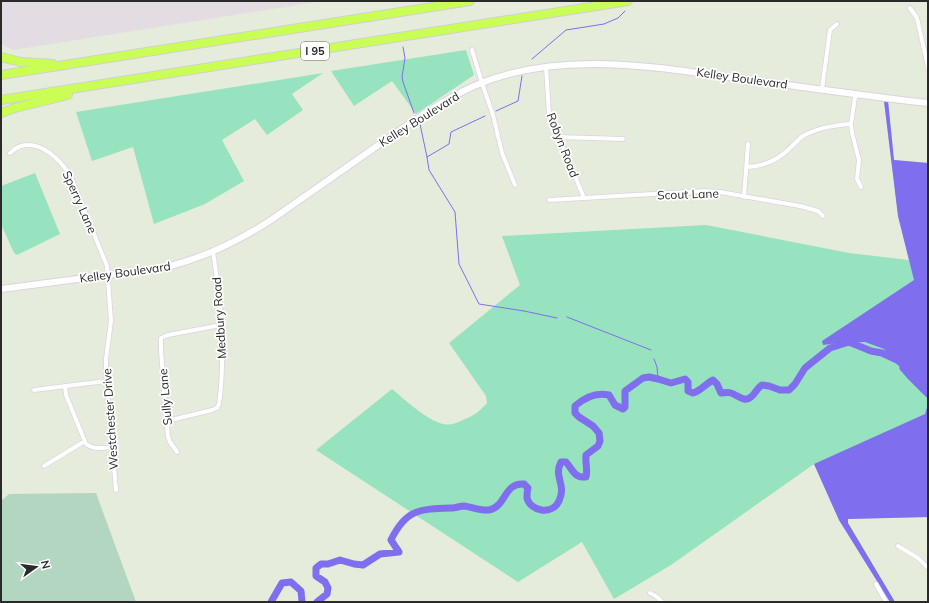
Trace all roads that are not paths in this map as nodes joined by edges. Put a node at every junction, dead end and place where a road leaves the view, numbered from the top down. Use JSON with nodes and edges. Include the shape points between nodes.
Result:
{"nodes":[{"id":1,"x":470,"y":1,"type":"edge"},
{"id":2,"x":628,"y":1,"type":"edge"},
{"id":3,"x":910,"y":8,"type":"dead end"},
{"id":4,"x":837,"y":24,"type":"dead end"},
{"id":5,"x":472,"y":50,"type":"dead end"},
{"id":6,"x":1,"y":57,"type":"edge"},
{"id":7,"x":67,"y":65,"type":"junction"},
{"id":8,"x":546,"y":67,"type":"junction"},
{"id":9,"x":928,"y":67,"type":"edge"},
{"id":10,"x":1,"y":76,"type":"edge"},
{"id":11,"x":482,"y":84,"type":"junction"},
{"id":12,"x":93,"y":86,"type":"junction"},
{"id":13,"x":822,"y":89,"type":"junction"},
{"id":14,"x":859,"y":94,"type":"junction"},
{"id":15,"x":1,"y":100,"type":"edge"},
{"id":16,"x":928,"y":103,"type":"edge"},
{"id":17,"x":1,"y":113,"type":"edge"},
{"id":18,"x":852,"y":124,"type":"junction"},
{"id":19,"x":558,"y":137,"type":"junction"},
{"id":20,"x":622,"y":139,"type":"dead end"},
{"id":21,"x":748,"y":144,"type":"dead end"},
{"id":22,"x":10,"y":153,"type":"dead end"},
{"id":23,"x":747,"y":167,"type":"junction"},
{"id":24,"x":515,"y":185,"type":"dead end"},
{"id":25,"x":861,"y":187,"type":"dead end"},
{"id":26,"x":744,"y":197,"type":"junction"},
{"id":27,"x":584,"y":198,"type":"junction"},
{"id":28,"x":549,"y":200,"type":"dead end"},
{"id":29,"x":823,"y":216,"type":"dead end"},
{"id":30,"x":213,"y":252,"type":"junction"},
{"id":31,"x":109,"y":275,"type":"junction"},
{"id":32,"x":1,"y":289,"type":"edge"},
{"id":33,"x":221,"y":325,"type":"junction"},
{"id":34,"x":106,"y":381,"type":"junction"},
{"id":35,"x":65,"y":386,"type":"junction"},
{"id":36,"x":34,"y":390,"type":"dead end"},
{"id":37,"x":167,"y":421,"type":"junction"},
{"id":38,"x":85,"y":441,"type":"junction"},
{"id":39,"x":112,"y":447,"type":"junction"},
{"id":40,"x":177,"y":452,"type":"dead end"},
{"id":41,"x":44,"y":466,"type":"dead end"},
{"id":42,"x":116,"y":490,"type":"dead end"},
{"id":43,"x":898,"y":546,"type":"dead end"},
{"id":44,"x":928,"y":568,"type":"edge"},
{"id":45,"x":876,"y":584,"type":"dead end"},
{"id":46,"x":650,"y":593,"type":"dead end"},
{"id":47,"x":662,"y":602,"type":"edge"},
{"id":48,"x":886,"y":602,"type":"edge"}],
"edges":[{"from":1,"to":7,"type":"highway","number":"I 95"},
{"from":2,"to":12,"type":"highway","number":"I 95"},
{"from":3,"to":9,"type":"street","via":[[917,18]]},
{"from":4,"to":13,"type":"street","via":[[830,30]]},
{"from":5,"to":11,"type":"street"},
{"from":6,"to":7,"type":"highway","via":[[25,62]]},
{"from":7,"to":10,"type":"highway","number":"I 95"},
{"from":8,"to":11,"type":"main road","name":"Kelley Boulevard","via":[[510,74]]},
{"from":8,"to":13,"type":"main road","name":"Kelley Boulevard","via":[[629,65]]},
{"from":8,"to":19,"type":"street","name":"Robyn Road","via":[[548,106]]},
{"from":11,"to":24,"type":"street","via":[[502,153]]},
{"from":11,"to":30,"type":"main road","name":"Kelley Boulevard","via":[[439,105],[266,223]]},
{"from":12,"to":15,"type":"highway","number":"I 95"},
{"from":12,"to":17,"type":"highway"},
{"from":13,"to":14,"type":"main road","name":"Kelley Boulevard"},
{"from":14,"to":16,"type":"main road","name":"Kelley Boulevard"},
{"from":14,"to":18,"type":"street","via":[[855,97]]},
{"from":18,"to":23,"type":"street","via":[[812,131],[801,137],[774,161]]},
{"from":18,"to":25,"type":"street","via":[[858,160],[857,179]]},
{"from":19,"to":20,"type":"street"},
{"from":19,"to":27,"type":"street","name":"Robyn Road"},
{"from":21,"to":23,"type":"street"},
{"from":22,"to":31,"type":"street","name":"Sperry Lane","via":[[22,146],[32,146],[56,157],[64,166],[106,260]]},
{"from":23,"to":26,"type":"street"},
{"from":26,"to":27,"type":"street","name":"Scout Lane","via":[[705,191]]},
{"from":26,"to":29,"type":"street","name":"Scout Lane","via":[[818,211]]},
{"from":27,"to":28,"type":"street","name":"Scout Lane"},
{"from":30,"to":31,"type":"main road","name":"Kelley Boulevard","via":[[162,268]]},
{"from":30,"to":33,"type":"street","name":"Medbury Road"},
{"from":31,"to":32,"type":"main road","name":"Kelley Boulevard"},
{"from":31,"to":34,"type":"street","name":"Westchester Drive","via":[[111,321]]},
{"from":33,"to":37,"type":"street","name":"Medbury Road","via":[[223,344],[220,403],[217,408]]},
{"from":33,"to":37,"type":"street","name":"Sully Lane","via":[[168,335],[161,339]]},
{"from":34,"to":35,"type":"street"},
{"from":34,"to":39,"type":"street","name":"Westchester Drive"},
{"from":35,"to":36,"type":"street"},
{"from":35,"to":38,"type":"street","via":[[66,395]]},
{"from":37,"to":40,"type":"street","name":"Sully Lane","via":[[170,442]]},
{"from":38,"to":39,"type":"street","via":[[90,448]]},
{"from":38,"to":41,"type":"street"},
{"from":39,"to":42,"type":"street","name":"Westchester Drive"},
{"from":43,"to":44,"type":"street","via":[[918,558]]},
{"from":45,"to":48,"type":"street"},
{"from":46,"to":47,"type":"street"}]}
